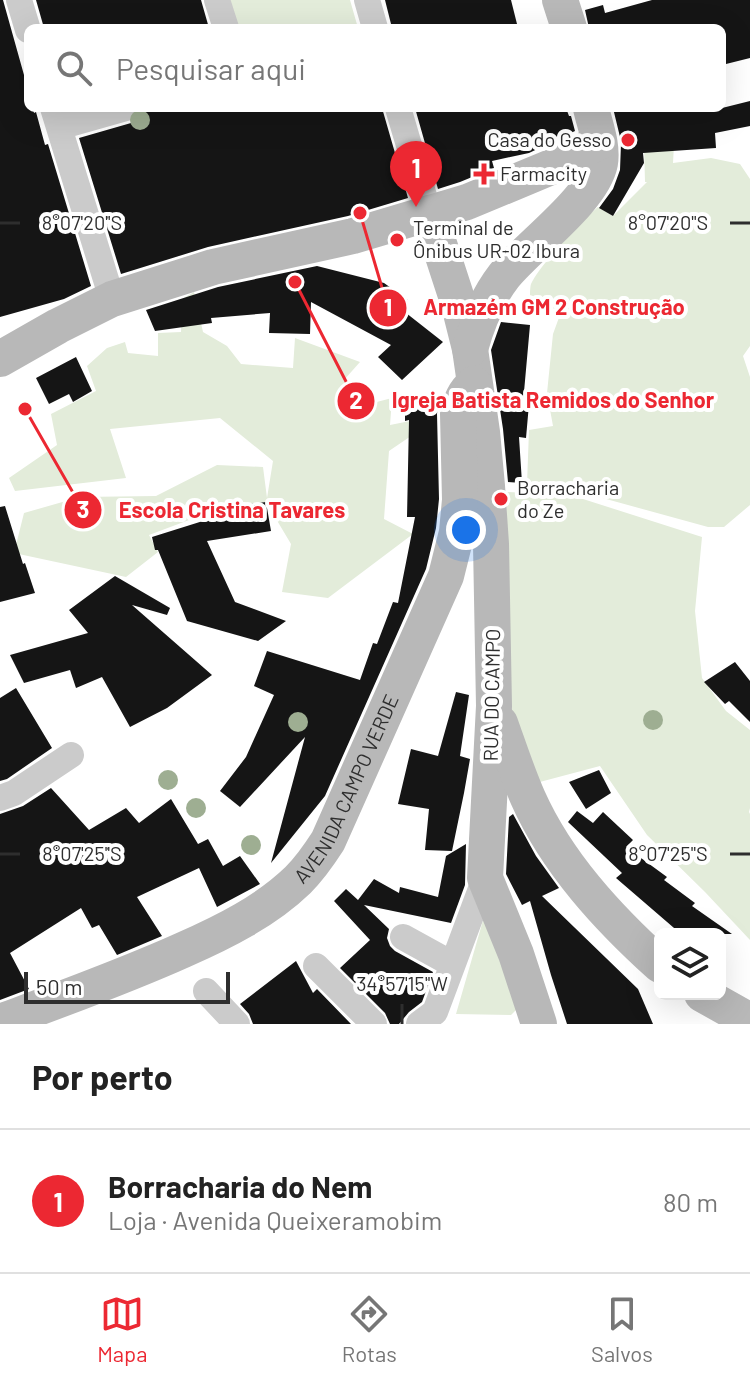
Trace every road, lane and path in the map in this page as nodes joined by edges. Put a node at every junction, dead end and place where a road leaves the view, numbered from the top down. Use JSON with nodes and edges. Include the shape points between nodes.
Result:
{"nodes":[{"id":1,"x":19,"y":0,"type":"edge"},
{"id":2,"x":217,"y":0,"type":"edge"},
{"id":3,"x":367,"y":0,"type":"edge"},
{"id":4,"x":26,"y":24,"type":"edge"},
{"id":5,"x":225,"y":24,"type":"edge"},
{"id":6,"x":374,"y":24,"type":"edge"},
{"id":7,"x":98,"y":112,"type":"edge"},
{"id":8,"x":399,"y":112,"type":"edge"},
{"id":9,"x":56,"y":118,"type":"edge"},
{"id":10,"x":595,"y":125,"type":"edge"},
{"id":11,"x":429,"y":213,"type":"junction"},
{"id":12,"x":112,"y":299,"type":"junction"},
{"id":13,"x":0,"y":359,"type":"edge"},
{"id":14,"x":472,"y":366,"type":"junction"},
{"id":15,"x":494,"y":706,"type":"junction"},
{"id":16,"x":71,"y":755,"type":"dead end"},
{"id":17,"x":0,"y":798,"type":"edge"},
{"id":18,"x":485,"y":878,"type":"junction"},
{"id":19,"x":403,"y":937,"type":"dead end"},
{"id":20,"x":654,"y":960,"type":"edge"},
{"id":21,"x":452,"y":964,"type":"junction"},
{"id":22,"x":316,"y":966,"type":"dead end"},
{"id":23,"x":206,"y":991,"type":"dead end"},
{"id":24,"x":713,"y":1000,"type":"edge"},
{"id":25,"x":429,"y":1020,"type":"edge"},
{"id":26,"x":750,"y":1021,"type":"edge"},
{"id":27,"x":0,"y":1022,"type":"edge"},
{"id":28,"x":237,"y":1024,"type":"edge"},
{"id":29,"x":374,"y":1024,"type":"edge"},
{"id":30,"x":539,"y":1024,"type":"edge"}],
"edges":[{"from":1,"to":4,"type":"street"},
{"from":2,"to":5,"type":"street"},
{"from":3,"to":6,"type":"street"},
{"from":7,"to":9,"type":"street"},
{"from":8,"to":11,"type":"street"},
{"from":9,"to":12,"type":"street"},
{"from":10,"to":11,"type":"main road","via":[[528,177]]},
{"from":10,"to":14,"type":"main road","name":"AVENIDA CAMPO VERDE","via":[[599,167],[590,185],[493,291],[477,326]]},
{"from":11,"to":12,"type":"main road","via":[[213,267]]},
{"from":11,"to":14,"type":"main road","name":"RUA DO CAMPO"},
{"from":12,"to":13,"type":"main road"},
{"from":14,"to":15,"type":"main road","name":"RUA DO CAMPO","via":[[491,544]]},
{"from":14,"to":27,"type":"main road","name":"AVENIDA CAMPO VERDE","via":[[458,414],[460,500],[446,576],[313,864],[279,896],[211,937],[126,976]]},
{"from":15,"to":18,"type":"main road","name":"RUA DO CAMPO"},
{"from":15,"to":20,"type":"main road","via":[[529,799],[569,867]]},
{"from":16,"to":17,"type":"street"},
{"from":18,"to":21,"type":"street","name":"RUA DO CAMPO"},
{"from":18,"to":30,"type":"main road"},
{"from":19,"to":21,"type":"street"},
{"from":21,"to":25,"type":"street","name":"RUA DO CAMPO"},
{"from":22,"to":29,"type":"street"},
{"from":23,"to":28,"type":"street"},
{"from":24,"to":26,"type":"main road"}]}
